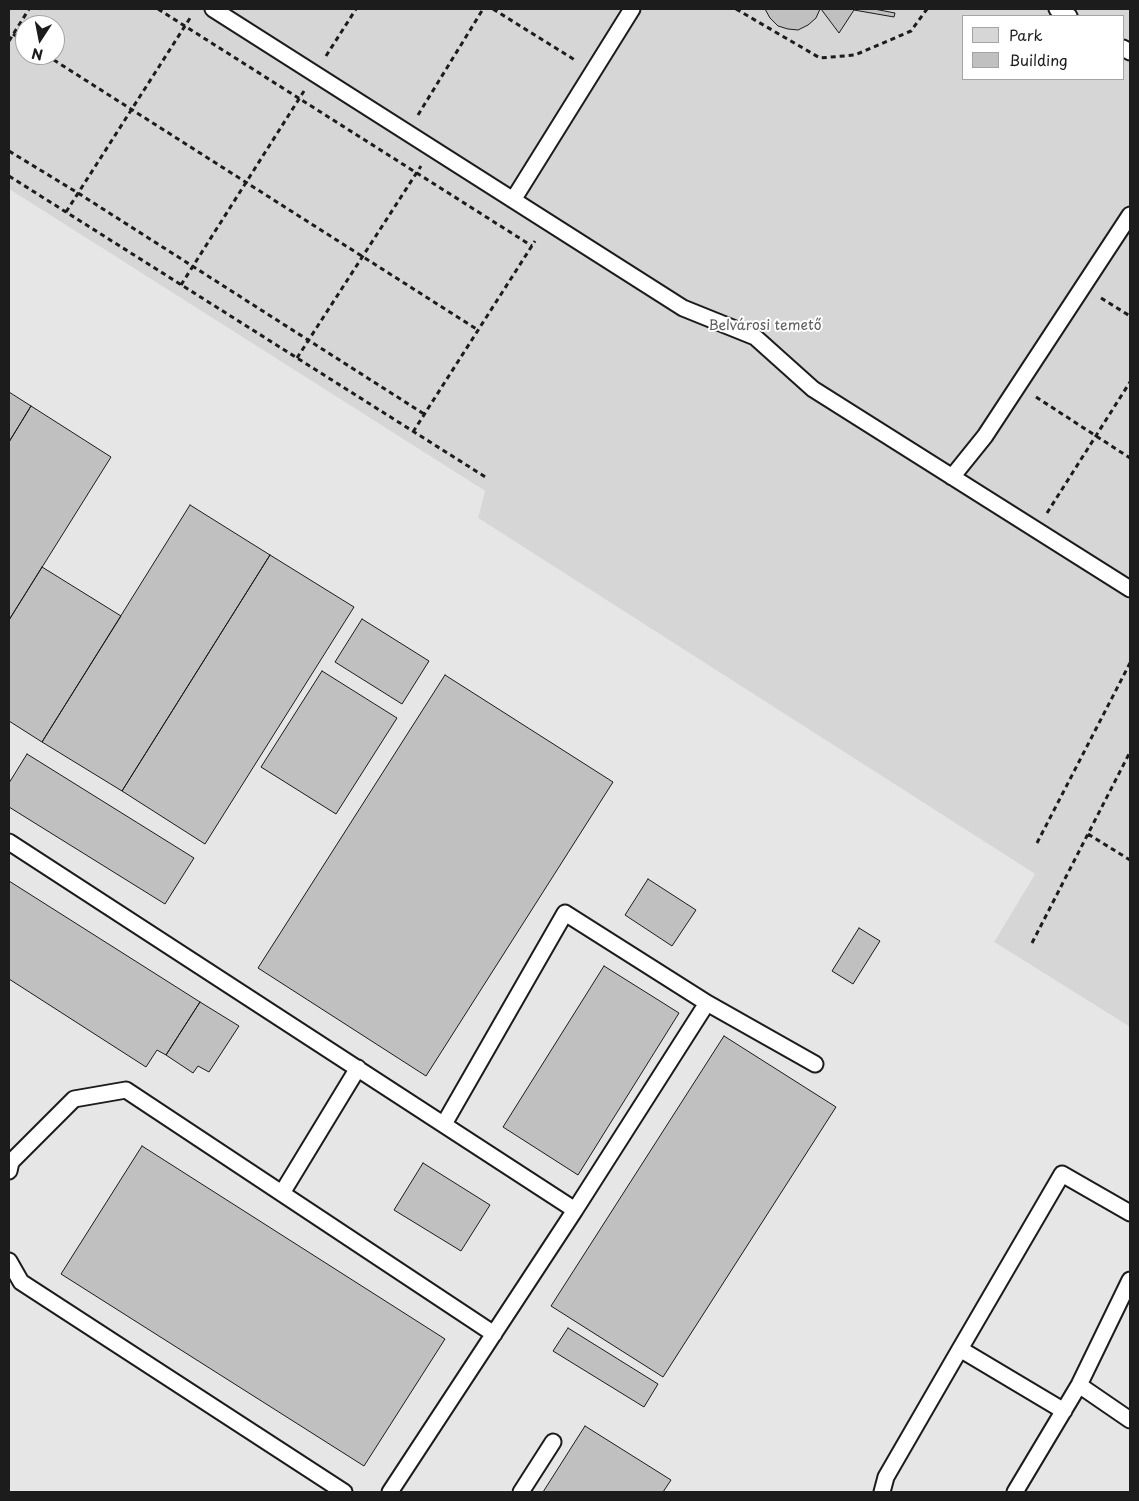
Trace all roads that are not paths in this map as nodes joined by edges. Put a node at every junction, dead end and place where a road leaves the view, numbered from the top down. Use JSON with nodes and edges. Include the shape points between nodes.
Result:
{"nodes":[{"id":1,"x":213,"y":9,"type":"edge"},
{"id":2,"x":632,"y":9,"type":"edge"},
{"id":3,"x":1056,"y":9,"type":"edge"},
{"id":4,"x":1067,"y":15,"type":"edge"},
{"id":5,"x":513,"y":200,"type":"junction"},
{"id":6,"x":1130,"y":215,"type":"edge"},
{"id":7,"x":952,"y":477,"type":"junction"},
{"id":8,"x":1130,"y":590,"type":"edge"},
{"id":9,"x":9,"y":842,"type":"edge"},
{"id":10,"x":707,"y":1003,"type":"junction"},
{"id":11,"x":815,"y":1064,"type":"dead end"},
{"id":12,"x":358,"y":1068,"type":"junction"},
{"id":13,"x":444,"y":1124,"type":"junction"},
{"id":14,"x":9,"y":1171,"type":"edge"},
{"id":15,"x":282,"y":1193,"type":"junction"},
{"id":16,"x":576,"y":1210,"type":"junction"},
{"id":17,"x":1130,"y":1213,"type":"edge"},
{"id":18,"x":9,"y":1261,"type":"edge"},
{"id":19,"x":1130,"y":1280,"type":"edge"},
{"id":20,"x":494,"y":1334,"type":"junction"},
{"id":21,"x":960,"y":1349,"type":"junction"},
{"id":22,"x":1079,"y":1385,"type":"junction"},
{"id":23,"x":1064,"y":1411,"type":"junction"},
{"id":24,"x":1130,"y":1420,"type":"edge"},
{"id":25,"x":553,"y":1442,"type":"dead end"},
{"id":26,"x":344,"y":1492,"type":"edge"},
{"id":27,"x":390,"y":1492,"type":"edge"},
{"id":28,"x":521,"y":1492,"type":"edge"},
{"id":29,"x":882,"y":1492,"type":"edge"},
{"id":30,"x":1015,"y":1492,"type":"edge"}],
"edges":[{"from":1,"to":5,"type":"lane"},
{"from":2,"to":5,"type":"lane"},
{"from":3,"to":4,"type":"lane"},
{"from":5,"to":7,"type":"lane","via":[[683,308],[754,337],[813,389]]},
{"from":6,"to":7,"type":"lane","via":[[1019,386]]},
{"from":7,"to":8,"type":"lane"},
{"from":9,"to":12,"type":"lane"},
{"from":10,"to":11,"type":"lane"},
{"from":10,"to":13,"type":"lane","via":[[565,913]]},
{"from":10,"to":16,"type":"lane"},
{"from":12,"to":13,"type":"lane"},
{"from":12,"to":15,"type":"lane"},
{"from":13,"to":16,"type":"lane"},
{"from":14,"to":15,"type":"lane","via":[[11,1162],[74,1099],[126,1090]]},
{"from":15,"to":20,"type":"lane"},
{"from":16,"to":20,"type":"lane"},
{"from":17,"to":21,"type":"lane","via":[[1062,1174]]},
{"from":18,"to":26,"type":"lane","via":[[20,1282]]},
{"from":19,"to":22,"type":"lane"},
{"from":20,"to":27,"type":"lane"},
{"from":21,"to":23,"type":"lane"},
{"from":21,"to":29,"type":"lane","via":[[886,1477]]},
{"from":22,"to":23,"type":"lane"},
{"from":22,"to":24,"type":"lane"},
{"from":23,"to":30,"type":"lane"},
{"from":25,"to":28,"type":"lane"}]}
